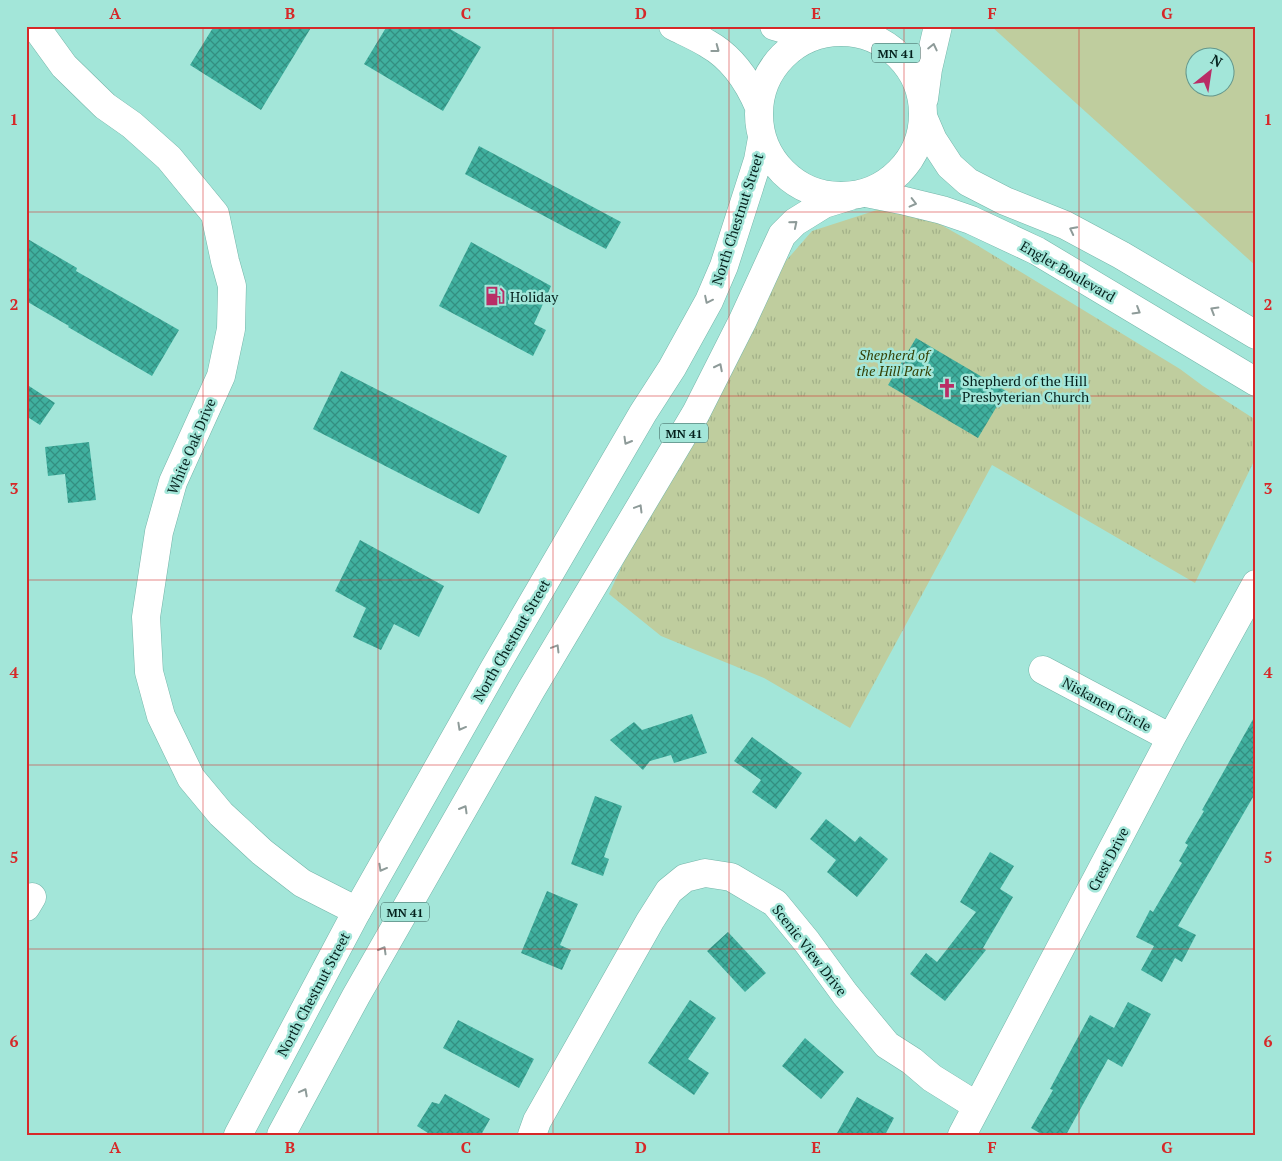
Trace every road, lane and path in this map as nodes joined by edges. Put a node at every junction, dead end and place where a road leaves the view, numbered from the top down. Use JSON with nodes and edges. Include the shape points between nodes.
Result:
{"nodes":[{"id":1,"x":35,"y":26,"type":"edge"},
{"id":2,"x":674,"y":26,"type":"edge"},
{"id":3,"x":774,"y":26,"type":"edge"},
{"id":4,"x":938,"y":26,"type":"edge"},
{"id":5,"x":850,"y":29,"type":"edge"},
{"id":6,"x":812,"y":37,"type":"junction"},
{"id":7,"x":759,"y":107,"type":"junction"},
{"id":8,"x":924,"y":111,"type":"junction"},
{"id":9,"x":762,"y":138,"type":"junction"},
{"id":10,"x":858,"y":195,"type":"junction"},
{"id":11,"x":1256,"y":335,"type":"edge"},
{"id":12,"x":1256,"y":382,"type":"edge"},
{"id":13,"x":1256,"y":584,"type":"edge"},
{"id":14,"x":1042,"y":670,"type":"dead end"},
{"id":15,"x":1171,"y":738,"type":"junction"},
{"id":16,"x":357,"y":911,"type":"junction"},
{"id":17,"x":978,"y":1106,"type":"junction"},
{"id":18,"x":238,"y":1135,"type":"edge"},
{"id":19,"x":281,"y":1135,"type":"edge"},
{"id":20,"x":532,"y":1135,"type":"edge"},
{"id":21,"x":962,"y":1135,"type":"edge"}],
"edges":[{"from":1,"to":16,"type":"main road","name":"White Oak Drive","via":[[64,66],[105,106],[170,158],[215,214],[232,286],[231,329],[221,376],[173,482],[158,541],[146,617],[149,672],[161,716],[191,778],[221,814],[302,883]]},
{"from":2,"to":7,"type":"main road","one_way":true,"via":[[710,44],[728,58],[746,79]]},
{"from":3,"to":6,"type":"main road"},
{"from":8,"to":4,"type":"main road","number":"MN 41","one_way":true,"via":[[928,69]]},
{"from":5,"to":6,"type":"main road","number":"MN 41"},
{"from":5,"to":8,"type":"main road","number":"MN 41","via":[[876,39],[902,58],[919,87]]},
{"from":6,"to":7,"type":"main road","number":"MN 41","via":[[798,43],[775,64],[767,77]]},
{"from":7,"to":9,"type":"main road","number":"MN 41"},
{"from":8,"to":10,"type":"main road","number":"MN 41","via":[[921,136],[906,165],[881,187]]},
{"from":11,"to":8,"type":"main road","one_way":true,"via":[[1121,254],[968,182],[950,166],[933,140]]},
{"from":9,"to":10,"type":"main road","number":"MN 41","via":[[777,166],[802,187],[825,195]]},
{"from":9,"to":16,"type":"main road","name":"North Chestnut Street","number":"MN 41","one_way":true,"via":[[724,266],[709,301]]},
{"from":10,"to":12,"type":"main road","name":"Engler Boulevard","one_way":true,"via":[[901,200],[971,220],[1036,251]]},
{"from":19,"to":10,"type":"main road","number":"MN 41","one_way":true,"via":[[356,996],[527,698],[696,413],[782,235],[795,222],[824,204]]},
{"from":13,"to":15,"type":"main road","name":"Crest Drive"},
{"from":14,"to":15,"type":"main road","name":"Niskanen Circle"},
{"from":15,"to":17,"type":"main road","name":"Crest Drive"},
{"from":16,"to":18,"type":"main road","name":"North Chestnut Street","number":"MN 41"},
{"from":17,"to":20,"type":"main road","name":"Scenic View Drive","via":[[887,1045],[775,903],[732,877],[705,873],[685,878],[669,891],[536,1121]]},
{"from":17,"to":21,"type":"main road","name":"Crest Drive"}]}
